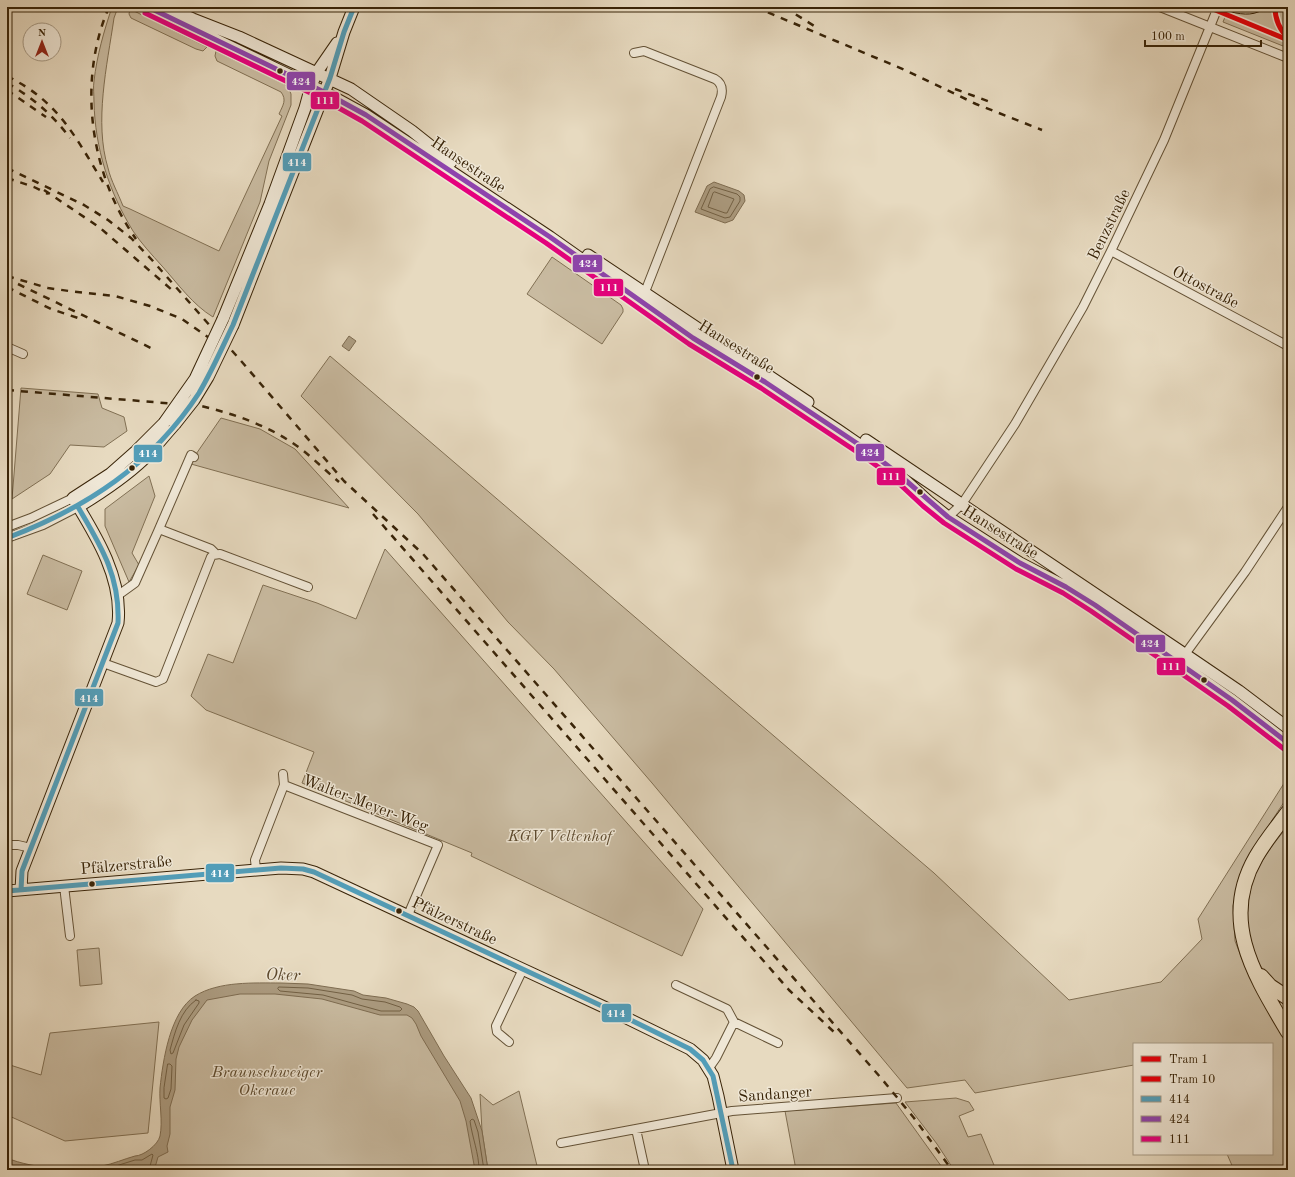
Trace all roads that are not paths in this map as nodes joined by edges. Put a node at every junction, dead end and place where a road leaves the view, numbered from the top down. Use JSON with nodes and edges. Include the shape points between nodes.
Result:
{"nodes":[{"id":1,"x":148,"y":7,"type":"edge"},
{"id":2,"x":166,"y":7,"type":"edge"},
{"id":3,"x":354,"y":7,"type":"edge"},
{"id":4,"x":1160,"y":7,"type":"edge"},
{"id":5,"x":1218,"y":7,"type":"edge"},
{"id":6,"x":1210,"y":27,"type":"junction"},
{"id":7,"x":344,"y":32,"type":"junction"},
{"id":8,"x":634,"y":53,"type":"dead end"},
{"id":9,"x":1288,"y":58,"type":"edge"},
{"id":10,"x":317,"y":72,"type":"junction"},
{"id":11,"x":330,"y":78,"type":"junction"},
{"id":12,"x":311,"y":86,"type":"junction"},
{"id":13,"x":324,"y":92,"type":"junction"},
{"id":14,"x":1112,"y":251,"type":"junction"},
{"id":15,"x":642,"y":296,"type":"junction"},
{"id":16,"x":228,"y":322,"type":"junction"},
{"id":17,"x":1288,"y":346,"type":"edge"},
{"id":18,"x":7,"y":347,"type":"edge"},
{"id":19,"x":23,"y":354,"type":"dead end"},
{"id":20,"x":194,"y":457,"type":"dead end"},
{"id":21,"x":75,"y":503,"type":"junction"},
{"id":22,"x":962,"y":504,"type":"junction"},
{"id":23,"x":1288,"y":507,"type":"edge"},
{"id":24,"x":948,"y":517,"type":"junction"},
{"id":25,"x":7,"y":527,"type":"edge"},
{"id":26,"x":159,"y":529,"type":"junction"},
{"id":27,"x":7,"y":538,"type":"edge"},
{"id":28,"x":216,"y":554,"type":"junction"},
{"id":29,"x":308,"y":587,"type":"dead end"},
{"id":30,"x":118,"y":596,"type":"junction"},
{"id":31,"x":1186,"y":654,"type":"junction"},
{"id":32,"x":1178,"y":662,"type":"junction"},
{"id":33,"x":103,"y":663,"type":"junction"},
{"id":34,"x":1288,"y":728,"type":"edge"},
{"id":35,"x":1288,"y":743,"type":"edge"},
{"id":36,"x":283,"y":774,"type":"dead end"},
{"id":37,"x":284,"y":785,"type":"junction"},
{"id":38,"x":1288,"y":812,"type":"edge"},
{"id":39,"x":7,"y":845,"type":"edge"},
{"id":40,"x":31,"y":848,"type":"junction"},
{"id":41,"x":256,"y":869,"type":"junction"},
{"id":42,"x":64,"y":886,"type":"junction"},
{"id":43,"x":21,"y":890,"type":"junction"},
{"id":44,"x":7,"y":891,"type":"edge"},
{"id":45,"x":408,"y":915,"type":"junction"},
{"id":46,"x":70,"y":936,"type":"dead end"},
{"id":47,"x":1249,"y":958,"type":"junction"},
{"id":48,"x":522,"y":969,"type":"junction"},
{"id":49,"x":676,"y":985,"type":"dead end"},
{"id":50,"x":1288,"y":998,"type":"edge"},
{"id":51,"x":734,"y":1022,"type":"junction"},
{"id":52,"x":1288,"y":1032,"type":"edge"},
{"id":53,"x":509,"y":1042,"type":"dead end"},
{"id":54,"x":778,"y":1043,"type":"dead end"},
{"id":55,"x":709,"y":1068,"type":"junction"},
{"id":56,"x":897,"y":1098,"type":"dead end"},
{"id":57,"x":722,"y":1112,"type":"junction"},
{"id":58,"x":636,"y":1128,"type":"junction"},
{"id":59,"x":561,"y":1143,"type":"dead end"},
{"id":60,"x":645,"y":1170,"type":"edge"},
{"id":61,"x":733,"y":1170,"type":"edge"}],
"edges":[{"from":1,"to":12,"type":"main road","name":"Hansestraße"},
{"from":2,"to":10,"type":"main road","name":"Hansestraße","via":[[240,36]]},
{"from":3,"to":7,"type":"main road"},
{"from":4,"to":6,"type":"street"},
{"from":5,"to":6,"type":"street","name":"Benzstraße"},
{"from":6,"to":9,"type":"street"},
{"from":6,"to":14,"type":"street","name":"Benzstraße","via":[[1164,140]]},
{"from":7,"to":10,"type":"main road"},
{"from":7,"to":11,"type":"main road"},
{"from":8,"to":15,"type":"street","via":[[644,51],[715,79],[722,90]]},
{"from":10,"to":11,"type":"main road","name":"Hansestraße"},
{"from":10,"to":12,"type":"main road"},
{"from":11,"to":13,"type":"main road"},
{"from":11,"to":15,"type":"main road","name":"Hansestraße","via":[[351,88],[412,131],[442,157]]},
{"from":12,"to":13,"type":"main road","name":"Hansestraße"},
{"from":12,"to":16,"type":"main road"},
{"from":13,"to":15,"type":"main road","name":"Hansestraße","via":[[366,115]]},
{"from":13,"to":16,"type":"main road"},
{"from":14,"to":17,"type":"street","name":"Ottostraße"},
{"from":14,"to":22,"type":"street","name":"Benzstraße","via":[[1035,392]]},
{"from":15,"to":22,"type":"main road","name":"Hansestraße"},
{"from":15,"to":24,"type":"main road","name":"Hansestraße","via":[[693,338],[870,452]]},
{"from":16,"to":21,"type":"main road","bridge":true,"via":[[194,379],[164,422],[136,451]]},
{"from":16,"to":21,"type":"main road","bridge":true,"via":[[208,377],[176,424],[132,469],[98,495]]},
{"from":18,"to":19,"type":"street"},
{"from":20,"to":26,"type":"street","via":[[190,455]]},
{"from":21,"to":25,"type":"street"},
{"from":21,"to":27,"type":"street","via":[[43,525]]},
{"from":21,"to":30,"type":"main road","via":[[110,567]]},
{"from":22,"to":24,"type":"street","name":"Benzstraße"},
{"from":22,"to":31,"type":"main road","name":"Hansestraße"},
{"from":23,"to":31,"type":"street"},
{"from":24,"to":32,"type":"main road","name":"Hansestraße","via":[[1020,563],[1066,587]]},
{"from":26,"to":28,"type":"street","via":[[211,549]]},
{"from":26,"to":30,"type":"street","via":[[135,583]]},
{"from":28,"to":29,"type":"street"},
{"from":28,"to":33,"type":"street","via":[[211,557],[163,679],[156,682]]},
{"from":30,"to":33,"type":"main road","via":[[118,623]]},
{"from":31,"to":32,"type":"street"},
{"from":31,"to":34,"type":"main road","name":"Hansestraße"},
{"from":32,"to":35,"type":"main road","name":"Hansestraße"},
{"from":33,"to":40,"type":"main road"},
{"from":36,"to":37,"type":"street"},
{"from":37,"to":41,"type":"street","via":[[255,860]]},
{"from":37,"to":45,"type":"street","name":"Walter-Meyer-Weg","via":[[438,845]]},
{"from":38,"to":47,"type":"highway","via":[[1256,857],[1243,891],[1241,918],[1244,946]]},
{"from":39,"to":40,"type":"street"},
{"from":40,"to":43,"type":"main road","via":[[22,871]]},
{"from":41,"to":42,"type":"main road","name":"Pfälzerstraße"},
{"from":41,"to":45,"type":"main road","name":"Pfälzerstraße","via":[[287,868],[314,872]]},
{"from":42,"to":43,"type":"main road","name":"Pfälzerstraße"},
{"from":42,"to":46,"type":"street","name":"Pfälzerstraße"},
{"from":43,"to":44,"type":"main road","name":"Pfälzerstraße"},
{"from":45,"to":48,"type":"main road","name":"Pfälzerstraße"},
{"from":47,"to":50,"type":"highway","via":[[1266,982]]},
{"from":47,"to":52,"type":"highway","via":[[1263,989]]},
{"from":48,"to":53,"type":"street","via":[[496,1026],[497,1032]]},
{"from":48,"to":55,"type":"main road","name":"Pfälzerstraße","via":[[679,1043],[698,1055]]},
{"from":49,"to":51,"type":"street","via":[[727,1009]]},
{"from":51,"to":54,"type":"street"},
{"from":51,"to":55,"type":"street"},
{"from":55,"to":57,"type":"main road","name":"Pfälzerstraße"},
{"from":56,"to":57,"type":"street","name":"Sandanger"},
{"from":57,"to":58,"type":"street","name":"Sandanger"},
{"from":57,"to":61,"type":"main road","name":"Pfälzerstraße"},
{"from":58,"to":59,"type":"street","name":"Sandanger"},
{"from":58,"to":60,"type":"street"}]}
